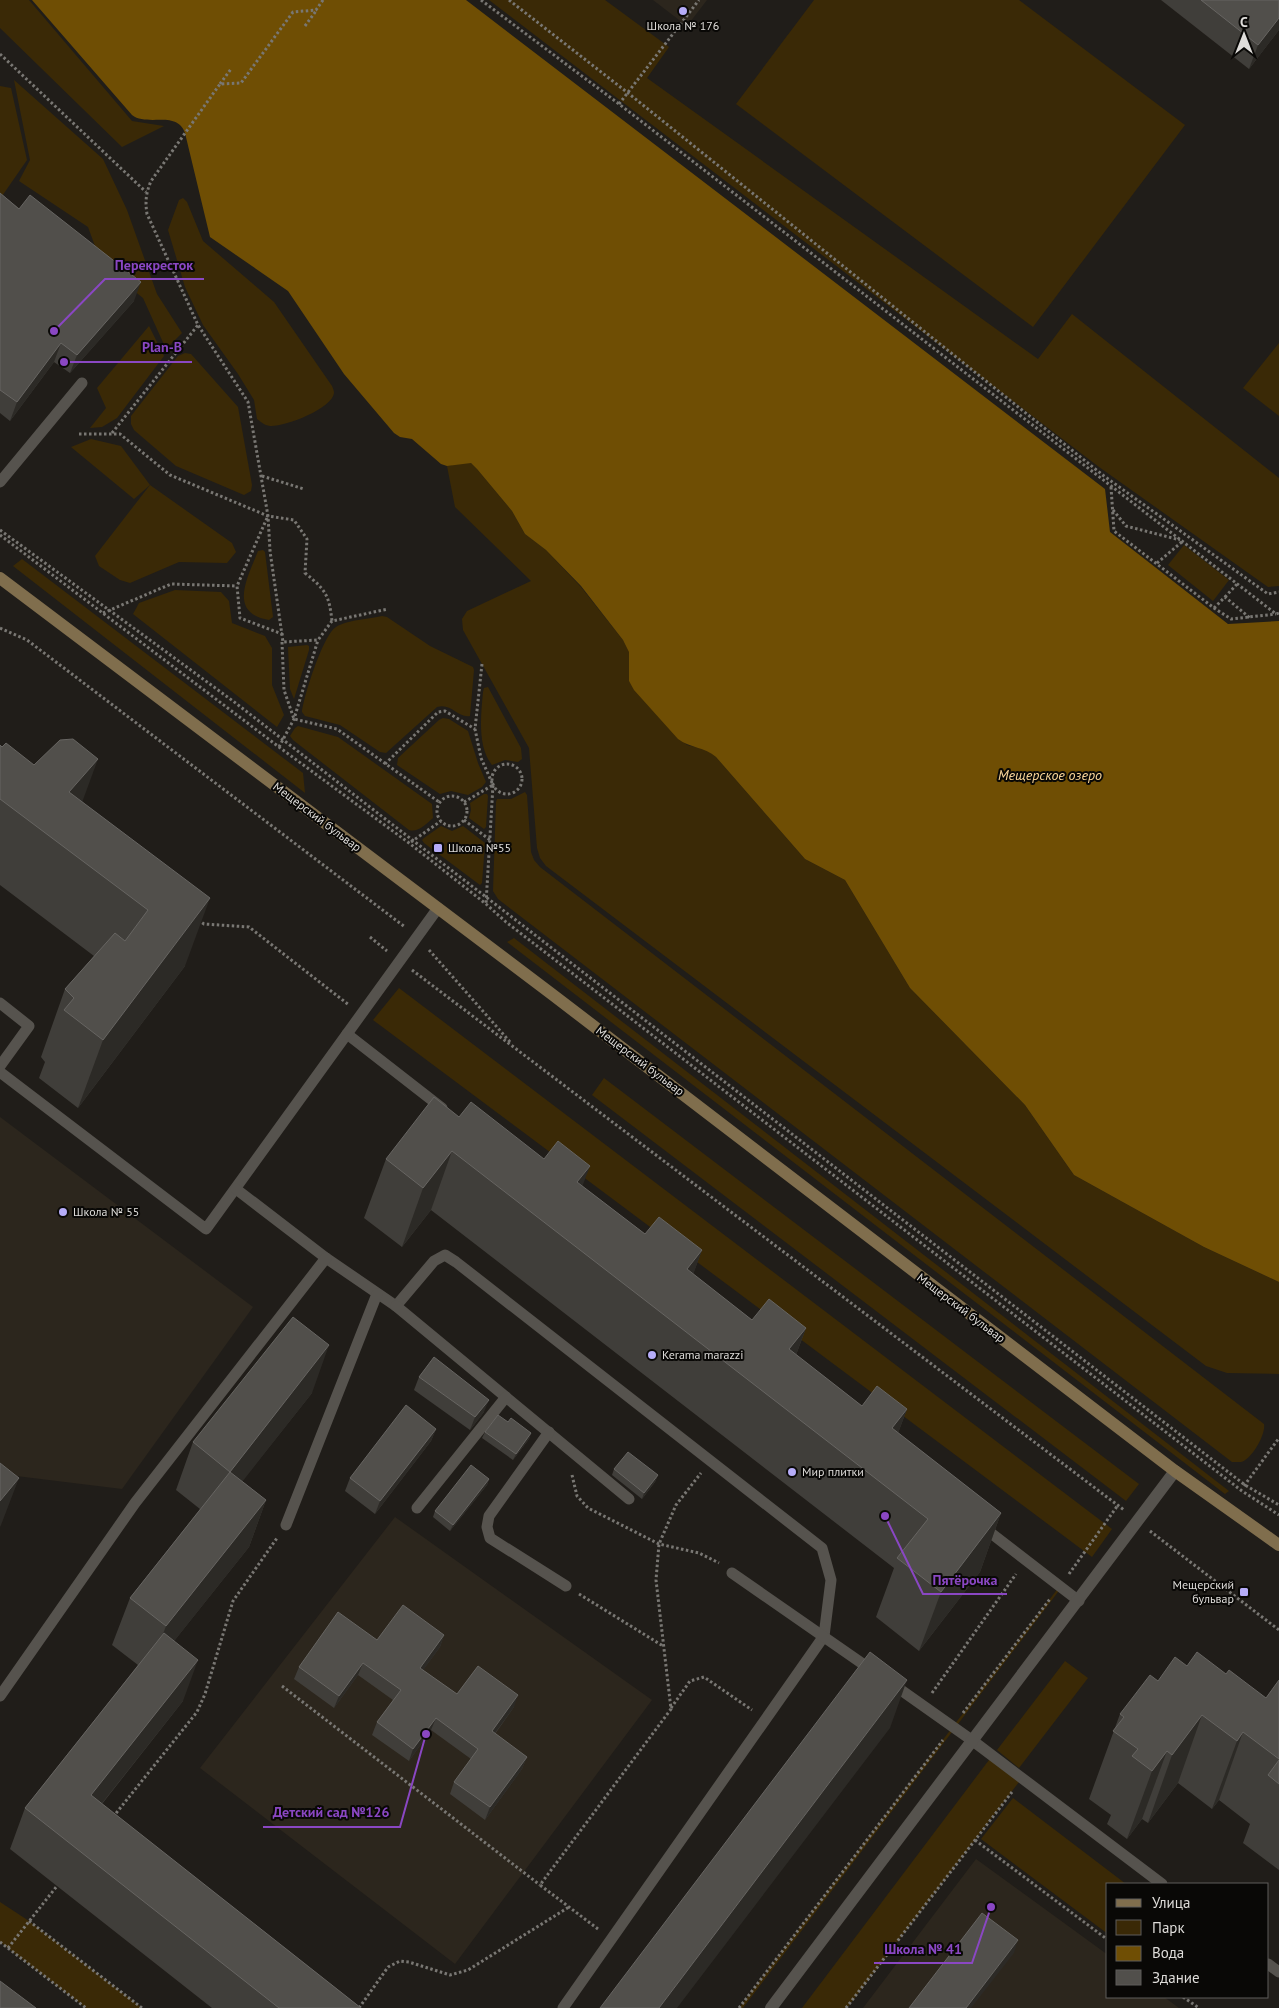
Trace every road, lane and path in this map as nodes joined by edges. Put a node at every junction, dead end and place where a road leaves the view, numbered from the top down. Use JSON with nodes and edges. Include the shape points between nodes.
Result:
{"nodes":[{"id":1,"x":323,"y":0,"type":"edge"},
{"id":2,"x":481,"y":0,"type":"edge"},
{"id":3,"x":509,"y":0,"type":"edge"},
{"id":4,"x":699,"y":0,"type":"edge"},
{"id":5,"x":316,"y":10,"type":"junction"},
{"id":6,"x":305,"y":26,"type":"dead end"},
{"id":7,"x":0,"y":54,"type":"edge"},
{"id":8,"x":231,"y":68,"type":"dead end"},
{"id":9,"x":220,"y":84,"type":"junction"},
{"id":10,"x":628,"y":93,"type":"junction"},
{"id":11,"x":619,"y":104,"type":"junction"},
{"id":12,"x":146,"y":192,"type":"junction"},
{"id":13,"x":198,"y":325,"type":"junction"},
{"id":14,"x":82,"y":383,"type":"dead end"},
{"id":15,"x":112,"y":433,"type":"junction"},
{"id":16,"x":79,"y":434,"type":"dead end"},
{"id":17,"x":262,"y":476,"type":"junction"},
{"id":18,"x":0,"y":482,"type":"edge"},
{"id":19,"x":1111,"y":486,"type":"junction"},
{"id":20,"x":304,"y":489,"type":"dead end"},
{"id":21,"x":1113,"y":510,"type":"junction"},
{"id":22,"x":268,"y":516,"type":"junction"},
{"id":23,"x":0,"y":530,"type":"edge"},
{"id":24,"x":0,"y":535,"type":"edge"},
{"id":25,"x":1183,"y":541,"type":"junction"},
{"id":26,"x":1157,"y":563,"type":"junction"},
{"id":27,"x":0,"y":578,"type":"edge"},
{"id":28,"x":1238,"y":583,"type":"junction"},
{"id":29,"x":237,"y":586,"type":"junction"},
{"id":30,"x":1279,"y":592,"type":"edge"},
{"id":31,"x":1225,"y":597,"type":"junction"},
{"id":32,"x":1214,"y":608,"type":"junction"},
{"id":33,"x":388,"y":609,"type":"dead end"},
{"id":34,"x":110,"y":610,"type":"junction"},
{"id":35,"x":103,"y":613,"type":"junction"},
{"id":36,"x":1278,"y":613,"type":"edge"},
{"id":37,"x":1251,"y":618,"type":"junction"},
{"id":38,"x":332,"y":621,"type":"junction"},
{"id":39,"x":0,"y":628,"type":"edge"},
{"id":40,"x":282,"y":634,"type":"junction"},
{"id":41,"x":318,"y":640,"type":"junction"},
{"id":42,"x":482,"y":664,"type":"dead end"},
{"id":43,"x":294,"y":719,"type":"junction"},
{"id":44,"x":475,"y":729,"type":"junction"},
{"id":45,"x":282,"y":740,"type":"junction"},
{"id":46,"x":279,"y":747,"type":"junction"},
{"id":47,"x":385,"y":764,"type":"junction"},
{"id":48,"x":493,"y":785,"type":"junction"},
{"id":49,"x":440,"y":802,"type":"junction"},
{"id":50,"x":464,"y":802,"type":"junction"},
{"id":51,"x":464,"y":820,"type":"junction"},
{"id":52,"x":441,"y":821,"type":"junction"},
{"id":53,"x":490,"y":840,"type":"junction"},
{"id":54,"x":412,"y":841,"type":"junction"},
{"id":55,"x":408,"y":843,"type":"junction"},
{"id":56,"x":487,"y":898,"type":"junction"},
{"id":57,"x":486,"y":904,"type":"junction"},
{"id":58,"x":438,"y":908,"type":"junction"},
{"id":59,"x":196,"y":918,"type":"edge"},
{"id":60,"x":417,"y":936,"type":"junction"},
{"id":61,"x":400,"y":961,"type":"junction"},
{"id":62,"x":0,"y":1003,"type":"edge"},
{"id":63,"x":361,"y":1015,"type":"junction"},
{"id":64,"x":347,"y":1034,"type":"junction"},
{"id":65,"x":516,"y":1049,"type":"junction"},
{"id":66,"x":0,"y":1066,"type":"edge"},
{"id":67,"x":0,"y":1072,"type":"edge"},
{"id":68,"x":450,"y":1114,"type":"edge"},
{"id":69,"x":236,"y":1189,"type":"junction"},
{"id":70,"x":326,"y":1258,"type":"junction"},
{"id":71,"x":377,"y":1294,"type":"junction"},
{"id":72,"x":396,"y":1306,"type":"junction"},
{"id":73,"x":506,"y":1397,"type":"junction"},
{"id":74,"x":549,"y":1432,"type":"junction"},
{"id":75,"x":1279,"y":1438,"type":"edge"},
{"id":76,"x":572,"y":1451,"type":"junction"},
{"id":77,"x":711,"y":1461,"type":"junction"},
{"id":78,"x":1175,"y":1472,"type":"junction"},
{"id":79,"x":1245,"y":1485,"type":"junction"},
{"id":80,"x":1242,"y":1491,"type":"junction"},
{"id":81,"x":629,"y":1499,"type":"dead end"},
{"id":82,"x":1118,"y":1505,"type":"junction"},
{"id":83,"x":1279,"y":1505,"type":"edge"},
{"id":84,"x":416,"y":1508,"type":"dead end"},
{"id":85,"x":1279,"y":1516,"type":"edge"},
{"id":86,"x":970,"y":1518,"type":"edge"},
{"id":87,"x":1138,"y":1522,"type":"junction"},
{"id":88,"x":286,"y":1525,"type":"joint"},
{"id":89,"x":659,"y":1544,"type":"junction"},
{"id":90,"x":1279,"y":1545,"type":"edge"},
{"id":91,"x":1026,"y":1561,"type":"junction"},
{"id":92,"x":732,"y":1573,"type":"joint"},
{"id":93,"x":566,"y":1586,"type":"joint"},
{"id":94,"x":1059,"y":1587,"type":"junction"},
{"id":95,"x":1079,"y":1601,"type":"junction"},
{"id":96,"x":1279,"y":1630,"type":"edge"},
{"id":97,"x":824,"y":1636,"type":"junction"},
{"id":98,"x":664,"y":1647,"type":"junction"},
{"id":99,"x":282,"y":1686,"type":"dead end"},
{"id":100,"x":0,"y":1696,"type":"edge"},
{"id":101,"x":923,"y":1706,"type":"junction"},
{"id":102,"x":670,"y":1709,"type":"junction"},
{"id":103,"x":766,"y":1719,"type":"junction"},
{"id":104,"x":953,"y":1727,"type":"junction"},
{"id":105,"x":973,"y":1741,"type":"junction"},
{"id":106,"x":1022,"y":1778,"type":"junction"},
{"id":107,"x":108,"y":1823,"type":"edge"},
{"id":108,"x":975,"y":1840,"type":"junction"},
{"id":109,"x":1161,"y":1883,"type":"edge"},
{"id":110,"x":540,"y":1885,"type":"junction"},
{"id":111,"x":57,"y":1886,"type":"dead end"},
{"id":112,"x":569,"y":1907,"type":"junction"},
{"id":113,"x":29,"y":1921,"type":"junction"},
{"id":114,"x":1106,"y":1938,"type":"edge"},
{"id":115,"x":611,"y":1939,"type":"junction"},
{"id":116,"x":0,"y":1942,"type":"edge"},
{"id":117,"x":8,"y":1948,"type":"junction"},
{"id":118,"x":1185,"y":1998,"type":"edge"},
{"id":119,"x":86,"y":2008,"type":"edge"},
{"id":120,"x":142,"y":2008,"type":"edge"},
{"id":121,"x":359,"y":2008,"type":"edge"},
{"id":122,"x":563,"y":2008,"type":"edge"},
{"id":123,"x":739,"y":2008,"type":"edge"},
{"id":124,"x":772,"y":2008,"type":"edge"},
{"id":125,"x":846,"y":2008,"type":"edge"},
{"id":126,"x":1198,"y":2008,"type":"edge"}],
"edges":[{"from":1,"to":5,"type":"path"},
{"from":2,"to":11,"type":"path"},
{"from":3,"to":10,"type":"path"},
{"from":4,"to":10,"type":"path"},
{"from":5,"to":6,"type":"path"},
{"from":5,"to":9,"type":"path","via":[[293,12],[242,83]]},
{"from":7,"to":12,"type":"path"},
{"from":8,"to":9,"type":"path"},
{"from":9,"to":12,"type":"path"},
{"from":10,"to":11,"type":"path"},
{"from":10,"to":30,"type":"path","via":[[1104,476],[1268,594]]},
{"from":11,"to":19,"type":"path"},
{"from":12,"to":13,"type":"path","via":[[147,214]]},
{"from":13,"to":15,"type":"path","via":[[178,346]]},
{"from":13,"to":17,"type":"path","via":[[248,402]]},
{"from":14,"to":18,"type":"lane"},
{"from":15,"to":16,"type":"path"},
{"from":15,"to":22,"type":"path","via":[[126,438],[170,475]]},
{"from":17,"to":20,"type":"path"},
{"from":17,"to":22,"type":"path"},
{"from":19,"to":21,"type":"path"},
{"from":19,"to":25,"type":"path"},
{"from":21,"to":25,"type":"path","via":[[1126,526]]},
{"from":21,"to":26,"type":"path","via":[[1114,531]]},
{"from":22,"to":29,"type":"path"},
{"from":22,"to":38,"type":"path","via":[[294,520],[306,539],[305,573],[322,586]]},
{"from":22,"to":40,"type":"path"},
{"from":23,"to":34,"type":"path"},
{"from":24,"to":35,"type":"path"},
{"from":25,"to":26,"type":"path"},
{"from":25,"to":28,"type":"path"},
{"from":26,"to":32,"type":"path"},
{"from":27,"to":58,"type":"main road","name":"Мещерский бульвар"},
{"from":28,"to":31,"type":"path"},
{"from":28,"to":36,"type":"path"},
{"from":29,"to":34,"type":"path","via":[[171,584]]},
{"from":29,"to":40,"type":"path","via":[[240,618]]},
{"from":31,"to":32,"type":"path"},
{"from":31,"to":37,"type":"path"},
{"from":32,"to":37,"type":"path","via":[[1231,619]]},
{"from":33,"to":38,"type":"path"},
{"from":34,"to":35,"type":"path"},
{"from":34,"to":45,"type":"path"},
{"from":35,"to":46,"type":"path"},
{"from":36,"to":37,"type":"path"},
{"from":38,"to":41,"type":"path"},
{"from":39,"to":60,"type":"path","via":[[28,640]]},
{"from":40,"to":41,"type":"path","via":[[283,642]]},
{"from":40,"to":43,"type":"path","via":[[284,690]]},
{"from":41,"to":43,"type":"path"},
{"from":42,"to":44,"type":"path"},
{"from":43,"to":45,"type":"path"},
{"from":43,"to":47,"type":"path","via":[[337,729]]},
{"from":44,"to":47,"type":"path","via":[[445,711],[438,712]]},
{"from":44,"to":48,"type":"path","via":[[481,758]]},
{"from":45,"to":46,"type":"path"},
{"from":45,"to":54,"type":"path"},
{"from":46,"to":55,"type":"path"},
{"from":47,"to":49,"type":"path"},
{"from":48,"to":48,"type":"path","via":[[493,775],[502,765],[512,765],[522,775],[519,789],[510,794],[500,793]]},
{"from":48,"to":50,"type":"path"},
{"from":48,"to":53,"type":"path"},
{"from":49,"to":50,"type":"path","via":[[447,796],[456,796]]},
{"from":49,"to":52,"type":"path","via":[[437,812]]},
{"from":50,"to":51,"type":"path","via":[[467,811]]},
{"from":51,"to":52,"type":"path","via":[[450,826]]},
{"from":51,"to":53,"type":"path"},
{"from":52,"to":54,"type":"path"},
{"from":53,"to":56,"type":"path"},
{"from":54,"to":55,"type":"path"},
{"from":54,"to":56,"type":"path"},
{"from":55,"to":57,"type":"path"},
{"from":56,"to":57,"type":"path"},
{"from":56,"to":79,"type":"path"},
{"from":57,"to":80,"type":"path"},
{"from":58,"to":60,"type":"lane"},
{"from":58,"to":78,"type":"main road","name":"Мещерский бульвар"},
{"from":59,"to":63,"type":"path","via":[[204,924],[249,927]]},
{"from":60,"to":61,"type":"lane"},
{"from":60,"to":65,"type":"path"},
{"from":61,"to":63,"type":"lane"},
{"from":61,"to":65,"type":"path"},
{"from":62,"to":66,"type":"lane","via":[[29,1026]]},
{"from":63,"to":64,"type":"lane"},
{"from":64,"to":68,"type":"lane"},
{"from":64,"to":69,"type":"lane"},
{"from":65,"to":82,"type":"path"},
{"from":67,"to":69,"type":"lane","via":[[206,1229]]},
{"from":69,"to":70,"type":"lane"},
{"from":70,"to":71,"type":"lane"},
{"from":70,"to":100,"type":"lane","via":[[135,1503]]},
{"from":71,"to":72,"type":"lane"},
{"from":71,"to":88,"type":"lane"},
{"from":72,"to":73,"type":"lane"},
{"from":72,"to":77,"type":"lane","via":[[434,1261],[445,1255]]},
{"from":73,"to":74,"type":"lane"},
{"from":73,"to":84,"type":"lane"},
{"from":74,"to":76,"type":"lane"},
{"from":74,"to":93,"type":"lane","via":[[488,1516],[488,1527],[490,1538]]},
{"from":75,"to":79,"type":"path"},
{"from":76,"to":81,"type":"lane"},
{"from":76,"to":89,"type":"path","via":[[572,1475],[577,1496],[588,1508]]},
{"from":77,"to":89,"type":"path","via":[[676,1505]]},
{"from":77,"to":97,"type":"lane","via":[[822,1548],[831,1580]]},
{"from":78,"to":87,"type":"street"},
{"from":78,"to":90,"type":"main road","name":"Мещерский бульвар"},
{"from":79,"to":80,"type":"path"},
{"from":79,"to":83,"type":"path"},
{"from":80,"to":85,"type":"path"},
{"from":82,"to":87,"type":"path"},
{"from":82,"to":94,"type":"path"},
{"from":86,"to":91,"type":"lane"},
{"from":87,"to":95,"type":"street"},
{"from":87,"to":96,"type":"path"},
{"from":88,"to":107,"type":"path","via":[[234,1601],[197,1712]]},
{"from":89,"to":92,"type":"path","via":[[699,1553]]},
{"from":89,"to":98,"type":"path","via":[[656,1580]]},
{"from":91,"to":94,"type":"lane"},
{"from":91,"to":101,"type":"path"},
{"from":92,"to":97,"type":"lane"},
{"from":93,"to":98,"type":"path"},
{"from":94,"to":95,"type":"lane"},
{"from":94,"to":104,"type":"path"},
{"from":95,"to":105,"type":"street"},
{"from":97,"to":101,"type":"lane"},
{"from":97,"to":103,"type":"lane"},
{"from":98,"to":102,"type":"path"},
{"from":99,"to":110,"type":"path"},
{"from":101,"to":104,"type":"lane"},
{"from":102,"to":103,"type":"path","via":[[690,1681],[704,1677]]},
{"from":102,"to":110,"type":"path"},
{"from":103,"to":115,"type":"lane"},
{"from":104,"to":105,"type":"lane"},
{"from":104,"to":123,"type":"path"},
{"from":105,"to":106,"type":"lane"},
{"from":105,"to":124,"type":"street"},
{"from":106,"to":108,"type":"path"},
{"from":106,"to":109,"type":"lane"},
{"from":108,"to":114,"type":"path"},
{"from":108,"to":125,"type":"path"},
{"from":110,"to":112,"type":"path"},
{"from":111,"to":113,"type":"path"},
{"from":112,"to":115,"type":"path"},
{"from":112,"to":121,"type":"path","via":[[468,1970],[450,1975],[409,1962],[388,1966]]},
{"from":113,"to":117,"type":"path"},
{"from":113,"to":120,"type":"path"},
{"from":115,"to":122,"type":"lane"},
{"from":116,"to":117,"type":"path"},
{"from":117,"to":119,"type":"path"},
{"from":118,"to":126,"type":"path"}]}
